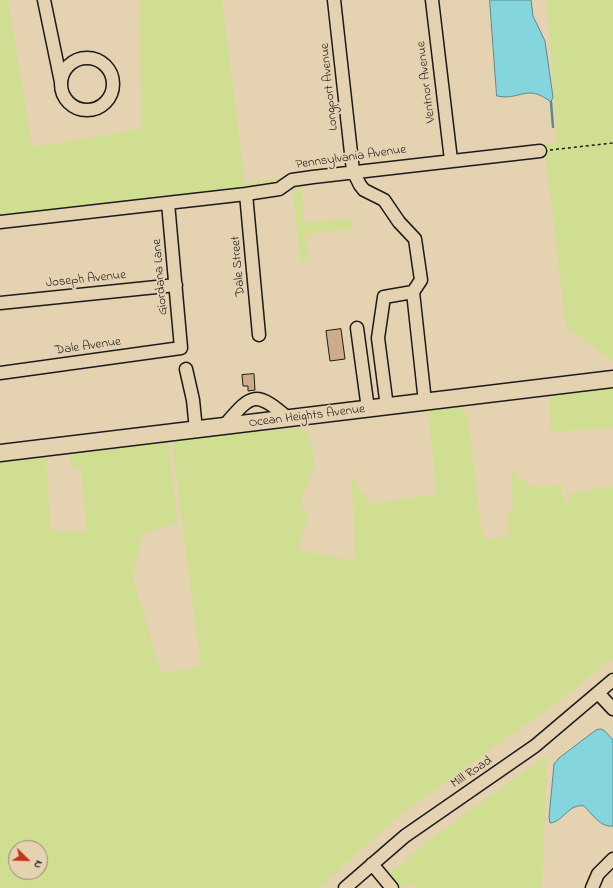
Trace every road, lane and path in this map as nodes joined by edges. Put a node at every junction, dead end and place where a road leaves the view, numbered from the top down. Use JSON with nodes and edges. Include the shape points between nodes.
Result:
{"nodes":[{"id":1,"x":44,"y":0,"type":"edge"},
{"id":2,"x":334,"y":0,"type":"edge"},
{"id":3,"x":432,"y":0,"type":"edge"},
{"id":4,"x":54,"y":49,"type":"junction"},
{"id":5,"x":74,"y":61,"type":"junction"},
{"id":6,"x":61,"y":82,"type":"junction"},
{"id":7,"x":613,"y":143,"type":"edge"},
{"id":8,"x":540,"y":151,"type":"joint"},
{"id":9,"x":451,"y":160,"type":"junction"},
{"id":10,"x":353,"y":171,"type":"junction"},
{"id":11,"x":246,"y":194,"type":"junction"},
{"id":12,"x":168,"y":203,"type":"junction"},
{"id":13,"x":0,"y":222,"type":"edge"},
{"id":14,"x":176,"y":285,"type":"junction"},
{"id":15,"x":413,"y":292,"type":"junction"},
{"id":16,"x":0,"y":303,"type":"edge"},
{"id":17,"x":357,"y":328,"type":"dead end"},
{"id":18,"x":259,"y":335,"type":"dead end"},
{"id":19,"x":180,"y":348,"type":"joint"},
{"id":20,"x":186,"y":369,"type":"dead end"},
{"id":21,"x":0,"y":373,"type":"edge"},
{"id":22,"x":613,"y":380,"type":"edge"},
{"id":23,"x":425,"y":402,"type":"junction"},
{"id":24,"x":387,"y":407,"type":"junction"},
{"id":25,"x":368,"y":409,"type":"junction"},
{"id":26,"x":289,"y":419,"type":"junction"},
{"id":27,"x":223,"y":427,"type":"junction"},
{"id":28,"x":196,"y":430,"type":"junction"},
{"id":29,"x":0,"y":453,"type":"edge"},
{"id":30,"x":611,"y":685,"type":"edge"},
{"id":31,"x":598,"y":693,"type":"junction"},
{"id":32,"x":613,"y":709,"type":"edge"},
{"id":33,"x":613,"y":859,"type":"edge"},
{"id":34,"x":372,"y":864,"type":"junction"},
{"id":35,"x":345,"y":888,"type":"edge"},
{"id":36,"x":392,"y":888,"type":"edge"},
{"id":37,"x":592,"y":888,"type":"edge"}],
"edges":[{"from":1,"to":4,"type":"street"},
{"from":2,"to":10,"type":"street","name":"Longport Avenue"},
{"from":3,"to":9,"type":"street","name":"Ventnor Avenue"},
{"from":4,"to":5,"type":"street"},
{"from":4,"to":6,"type":"street"},
{"from":5,"to":6,"type":"street","via":[[65,70]]},
{"from":5,"to":6,"type":"street","via":[[91,58],[106,65],[114,81],[110,98],[97,109],[79,109],[66,99]]},
{"from":7,"to":8,"type":"path"},
{"from":8,"to":9,"type":"street","name":"Pennsylvania Avenue"},
{"from":9,"to":10,"type":"street","name":"Pennsylvania Avenue"},
{"from":10,"to":11,"type":"street","name":"Pennsylvania Avenue","via":[[292,180],[279,189]]},
{"from":10,"to":15,"type":"street","via":[[364,190],[384,200],[415,239],[421,280]]},
{"from":11,"to":12,"type":"street","name":"Pennsylvania Avenue"},
{"from":11,"to":18,"type":"street","name":"Dale Street"},
{"from":12,"to":13,"type":"street","name":"Pennsylvania Avenue"},
{"from":12,"to":14,"type":"street","name":"Giordana Lane"},
{"from":14,"to":16,"type":"street","name":"Joseph Avenue"},
{"from":14,"to":19,"type":"street","name":"Giordana Lane"},
{"from":15,"to":23,"type":"street"},
{"from":15,"to":24,"type":"street","via":[[384,297],[378,338]]},
{"from":17,"to":25,"type":"street"},
{"from":19,"to":21,"type":"street","name":"Dale Avenue"},
{"from":20,"to":28,"type":"street"},
{"from":22,"to":23,"type":"main road","name":"Ocean Heights Avenue"},
{"from":23,"to":24,"type":"main road","name":"Ocean Heights Avenue"},
{"from":24,"to":25,"type":"main road","name":"Ocean Heights Avenue"},
{"from":25,"to":26,"type":"main road","name":"Ocean Heights Avenue"},
{"from":26,"to":27,"type":"main road","name":"Ocean Heights Avenue"},
{"from":26,"to":27,"type":"street","via":[[270,403],[256,399],[245,403]]},
{"from":27,"to":28,"type":"main road","name":"Ocean Heights Avenue"},
{"from":28,"to":29,"type":"main road","name":"Ocean Heights Avenue"},
{"from":30,"to":31,"type":"street","name":"Mill Road"},
{"from":31,"to":32,"type":"street"},
{"from":31,"to":34,"type":"street","name":"Mill Road","via":[[535,746],[415,828]]},
{"from":33,"to":37,"type":"street","via":[[598,874]]},
{"from":34,"to":35,"type":"street","name":"Mill Road"},
{"from":34,"to":36,"type":"street"}]}
